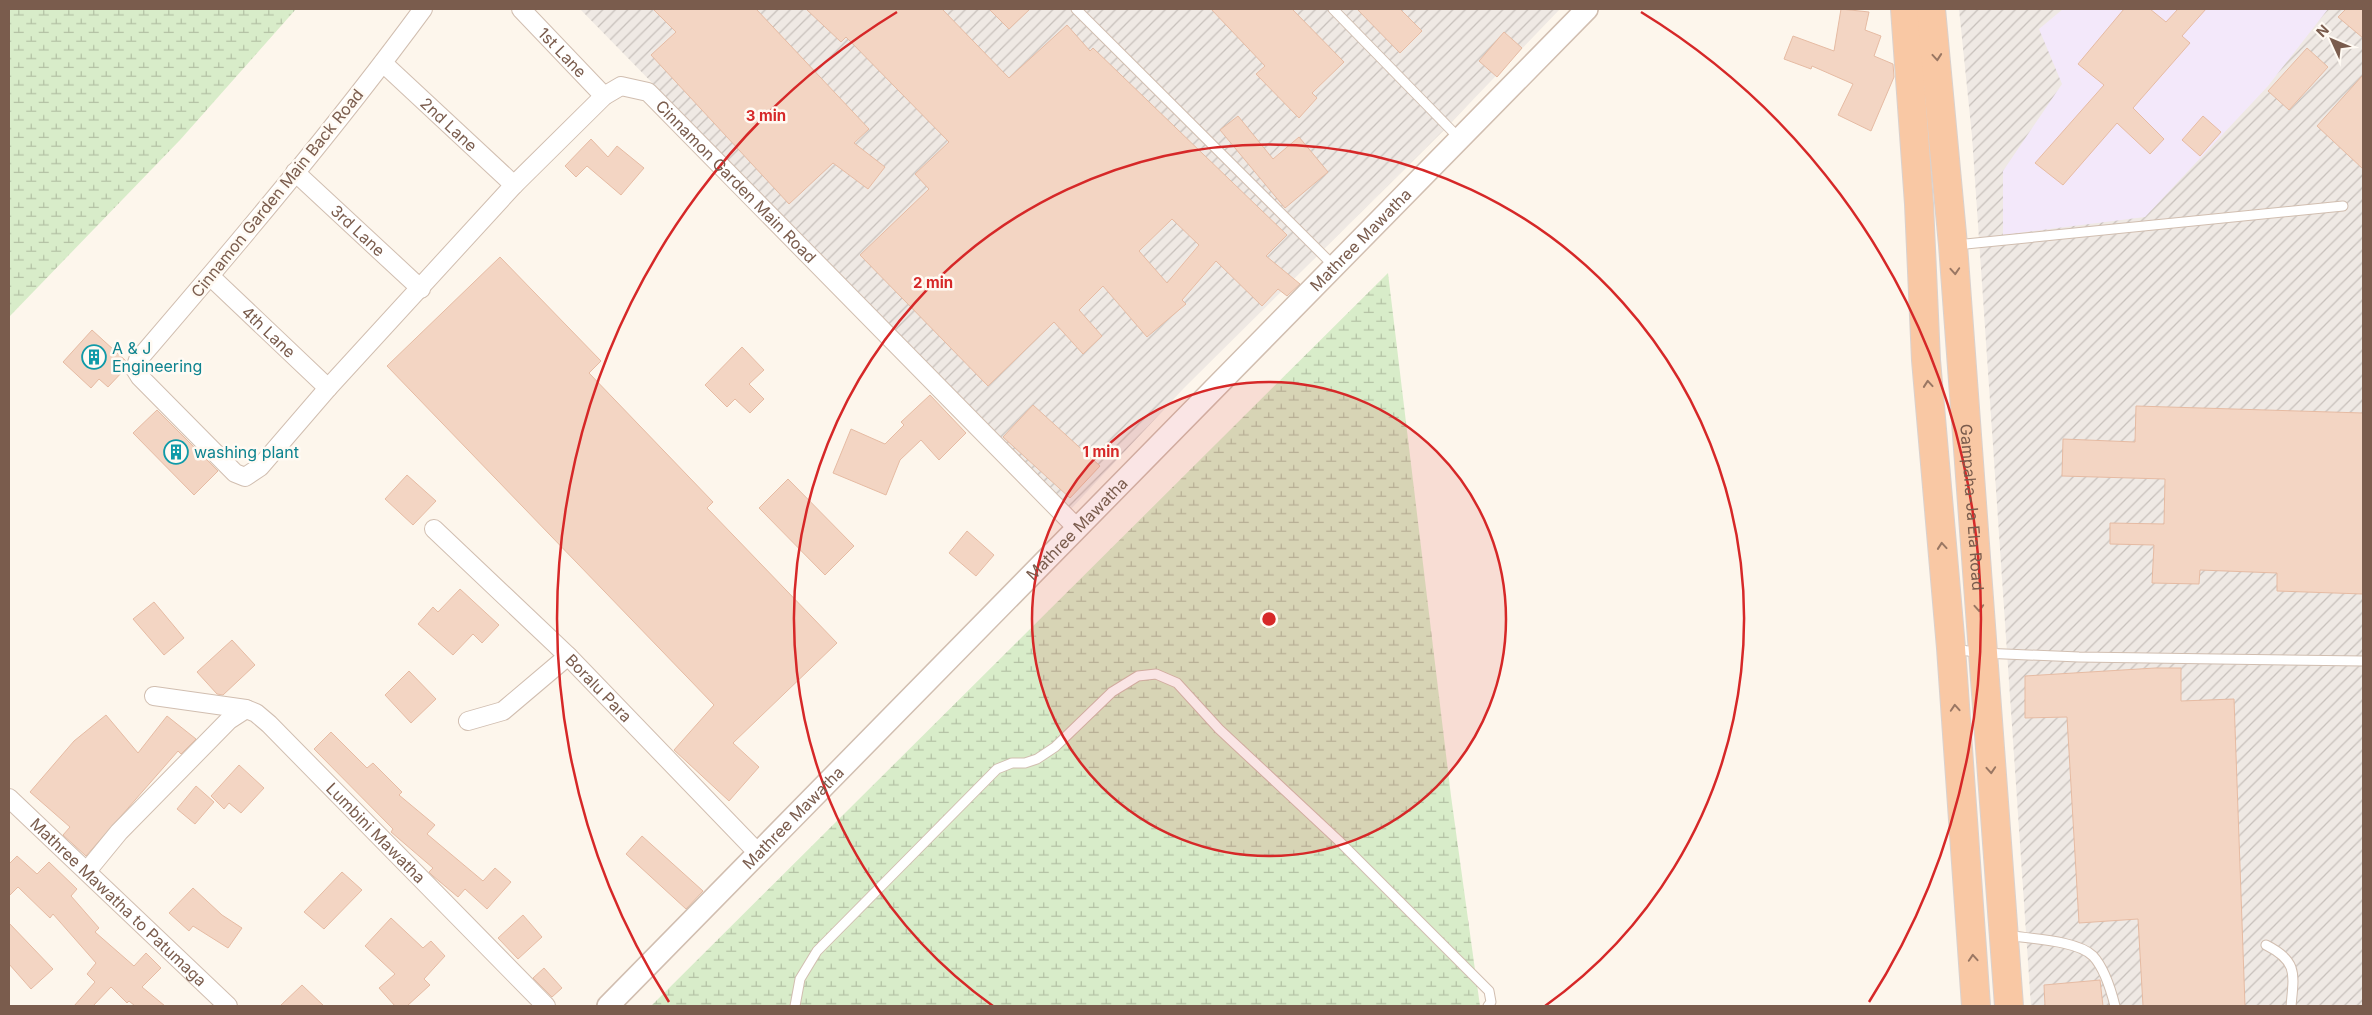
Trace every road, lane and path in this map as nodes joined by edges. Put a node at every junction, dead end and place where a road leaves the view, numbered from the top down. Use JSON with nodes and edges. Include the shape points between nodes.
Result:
{"nodes":[{"id":1,"x":423,"y":9,"type":"edge"},
{"id":2,"x":521,"y":9,"type":"edge"},
{"id":3,"x":1076,"y":9,"type":"edge"},
{"id":4,"x":1333,"y":9,"type":"edge"},
{"id":5,"x":1587,"y":9,"type":"edge"},
{"id":6,"x":1905,"y":9,"type":"edge"},
{"id":7,"x":1932,"y":9,"type":"edge"},
{"id":8,"x":383,"y":63,"type":"junction"},
{"id":9,"x":604,"y":96,"type":"junction"},
{"id":10,"x":1459,"y":138,"type":"junction"},
{"id":11,"x":295,"y":172,"type":"junction"},
{"id":12,"x":514,"y":186,"type":"junction"},
{"id":13,"x":2344,"y":206,"type":"dead end"},
{"id":14,"x":1953,"y":245,"type":"junction"},
{"id":15,"x":1334,"y":266,"type":"junction"},
{"id":16,"x":210,"y":276,"type":"junction"},
{"id":17,"x":421,"y":289,"type":"junction"},
{"id":18,"x":328,"y":388,"type":"junction"},
{"id":19,"x":245,"y":477,"type":"joint"},
{"id":20,"x":1077,"y":528,"type":"junction"},
{"id":21,"x":434,"y":529,"type":"dead end"},
{"id":22,"x":1951,"y":648,"type":"junction"},
{"id":23,"x":1982,"y":653,"type":"junction"},
{"id":24,"x":568,"y":656,"type":"junction"},
{"id":25,"x":2363,"y":660,"type":"edge"},
{"id":26,"x":154,"y":696,"type":"dead end"},
{"id":27,"x":246,"y":709,"type":"junction"},
{"id":28,"x":468,"y":722,"type":"dead end"},
{"id":29,"x":9,"y":798,"type":"edge"},
{"id":30,"x":758,"y":853,"type":"junction"},
{"id":31,"x":87,"y":871,"type":"junction"},
{"id":32,"x":2004,"y":935,"type":"junction"},
{"id":33,"x":2266,"y":945,"type":"dead end"},
{"id":34,"x":228,"y":1006,"type":"edge"},
{"id":35,"x":546,"y":1006,"type":"edge"},
{"id":36,"x":608,"y":1006,"type":"edge"},
{"id":37,"x":795,"y":1006,"type":"edge"},
{"id":38,"x":1488,"y":1006,"type":"edge"},
{"id":39,"x":1976,"y":1006,"type":"edge"},
{"id":40,"x":2009,"y":1006,"type":"edge"},
{"id":41,"x":2115,"y":1006,"type":"edge"},
{"id":42,"x":2291,"y":1006,"type":"edge"}],
"edges":[{"from":1,"to":8,"type":"street","name":"Cinnamon Garden Main Back Road"},
{"from":2,"to":9,"type":"street","name":"1st Lane"},
{"from":3,"to":15,"type":"lane"},
{"from":4,"to":10,"type":"lane"},
{"from":5,"to":10,"type":"street","name":"Mathree Mawatha"},
{"from":22,"to":6,"type":"highway","name":"Gampaha-Ja Ela Road","one_way":true,"via":[[1926,360],[1919,195]]},
{"from":7,"to":14,"type":"highway","name":"Gampaha-Ja Ela Road","one_way":true},
{"from":8,"to":11,"type":"street","name":"Cinnamon Garden Main Back Road"},
{"from":8,"to":12,"type":"street","name":"2nd Lane"},
{"from":9,"to":12,"type":"street","name":"Cinnamon Garden Main Road"},
{"from":9,"to":20,"type":"street","name":"Cinnamon Garden Main Road","via":[[621,86],[648,92]]},
{"from":10,"to":15,"type":"street","name":"Mathree Mawatha"},
{"from":11,"to":16,"type":"street","name":"Cinnamon Garden Main Back Road"},
{"from":11,"to":17,"type":"street","name":"3rd Lane"},
{"from":12,"to":17,"type":"street","name":"Cinnamon Garden Main Road"},
{"from":13,"to":14,"type":"lane"},
{"from":14,"to":23,"type":"highway","name":"Gampaha-Ja Ela Road","one_way":true},
{"from":15,"to":20,"type":"street","name":"Mathree Mawatha"},
{"from":16,"to":18,"type":"street","name":"4th Lane"},
{"from":16,"to":19,"type":"street","name":"Cinnamon Garden Main Back Road","via":[[138,360],[135,369],[235,473]]},
{"from":17,"to":18,"type":"street","name":"Cinnamon Garden Main Road"},
{"from":18,"to":19,"type":"street","name":"Cinnamon Garden Main Road","via":[[260,467]]},
{"from":20,"to":30,"type":"street","name":"Mathree Mawatha"},
{"from":21,"to":24,"type":"street","name":"Boralu Para"},
{"from":22,"to":23,"type":"lane"},
{"from":39,"to":22,"type":"highway","name":"Gampaha-Ja Ela Road","one_way":true},
{"from":23,"to":25,"type":"lane"},
{"from":23,"to":32,"type":"highway","name":"Gampaha-Ja Ela Road","one_way":true},
{"from":24,"to":28,"type":"street","via":[[503,711]]},
{"from":24,"to":30,"type":"street","name":"Boralu Para"},
{"from":26,"to":27,"type":"street"},
{"from":27,"to":31,"type":"street","via":[[229,720],[199,750],[119,832]]},
{"from":27,"to":35,"type":"street","name":"Lumbini Mawatha","via":[[268,724]]},
{"from":29,"to":31,"type":"street","name":"Mathree Mawatha to Patumaga"},
{"from":30,"to":36,"type":"street","name":"Mathree Mawatha"},
{"from":31,"to":34,"type":"street","name":"Mathree Mawatha to Patumaga"},
{"from":32,"to":40,"type":"highway","name":"Gampaha-Ja Ela Road"},
{"from":32,"to":41,"type":"lane","via":[[2078,946],[2093,956],[2106,977]]},
{"from":33,"to":42,"type":"lane","via":[[2283,953],[2294,971]]},
{"from":37,"to":38,"type":"lane","via":[[800,979],[817,951],[997,769],[1037,759],[1055,747],[1112,692],[1138,676],[1156,674],[1177,683],[1219,729],[1339,841],[1489,991],[1491,1002]]}]}
